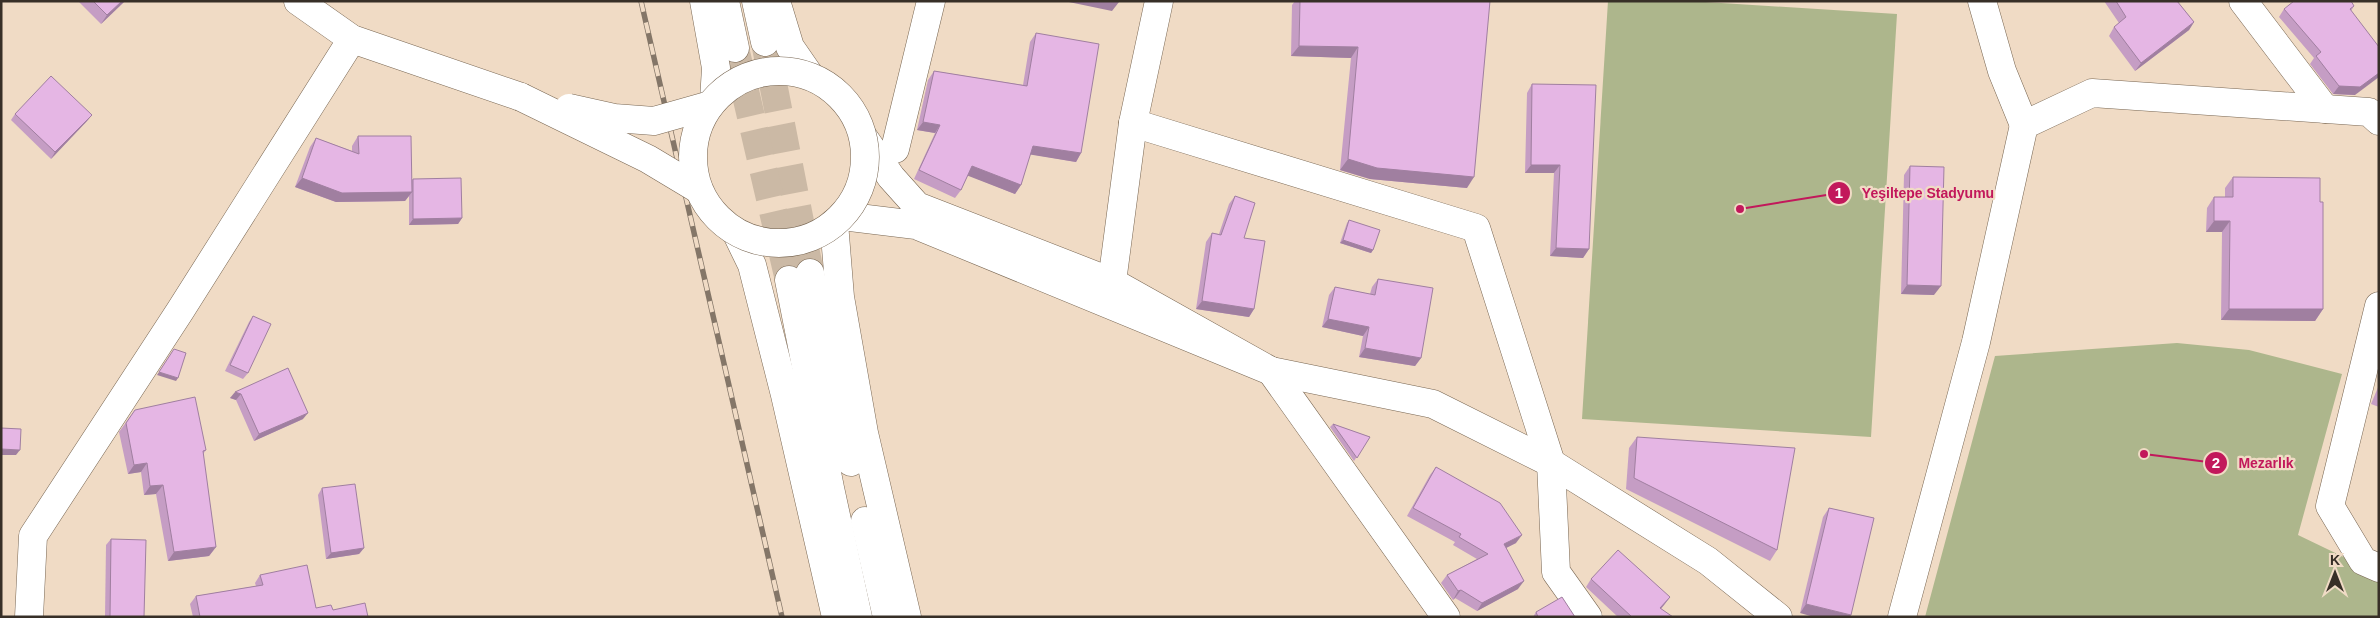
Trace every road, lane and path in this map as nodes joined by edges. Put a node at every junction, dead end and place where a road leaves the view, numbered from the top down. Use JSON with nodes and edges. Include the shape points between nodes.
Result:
{"nodes":[{"id":1,"x":298,"y":1,"type":"edge"},
{"id":2,"x":704,"y":1,"type":"edge"},
{"id":3,"x":725,"y":1,"type":"edge"},
{"id":4,"x":756,"y":1,"type":"edge"},
{"id":5,"x":776,"y":1,"type":"edge"},
{"id":6,"x":932,"y":1,"type":"edge"},
{"id":7,"x":1159,"y":1,"type":"edge"},
{"id":8,"x":1982,"y":1,"type":"edge"},
{"id":9,"x":2243,"y":1,"type":"edge"},
{"id":10,"x":352,"y":39,"type":"junction"},
{"id":11,"x":765,"y":42,"type":"tunnel mouth"},
{"id":12,"x":735,"y":48,"type":"tunnel mouth"},
{"id":13,"x":810,"y":76,"type":"junction"},
{"id":14,"x":521,"y":97,"type":"junction"},
{"id":15,"x":711,"y":103,"type":"junction"},
{"id":16,"x":2325,"y":109,"type":"junction"},
{"id":17,"x":2376,"y":113,"type":"edge"},
{"id":18,"x":1133,"y":123,"type":"junction"},
{"id":19,"x":2024,"y":125,"type":"junction"},
{"id":20,"x":864,"y":138,"type":"junction"},
{"id":21,"x":896,"y":149,"type":"dead end"},
{"id":22,"x":698,"y":189,"type":"junction"},
{"id":23,"x":838,"y":219,"type":"junction"},
{"id":24,"x":736,"y":232,"type":"junction"},
{"id":25,"x":1054,"y":270,"type":"junction"},
{"id":26,"x":1112,"y":282,"type":"junction"},
{"id":27,"x":2379,"y":306,"type":"edge"},
{"id":28,"x":1271,"y":371,"type":"junction"},
{"id":29,"x":1551,"y":464,"type":"junction"},
{"id":30,"x":2379,"y":568,"type":"edge"},
{"id":31,"x":29,"y":617,"type":"edge"},
{"id":32,"x":836,"y":617,"type":"edge"},
{"id":33,"x":858,"y":617,"type":"edge"},
{"id":34,"x":887,"y":617,"type":"edge"},
{"id":35,"x":907,"y":617,"type":"edge"},
{"id":36,"x":1446,"y":617,"type":"edge"},
{"id":37,"x":1588,"y":617,"type":"edge"},
{"id":38,"x":1778,"y":617,"type":"edge"},
{"id":39,"x":1902,"y":617,"type":"edge"}],
"edges":[{"from":1,"to":10,"type":"street"},
{"from":2,"to":15,"type":"street","via":[[716,68]]},
{"from":3,"to":12,"type":"street"},
{"from":4,"to":11,"type":"street"},
{"from":5,"to":13,"type":"street","via":[[790,47]]},
{"from":6,"to":21,"type":"street"},
{"from":7,"to":18,"type":"street"},
{"from":8,"to":19,"type":"street","via":[[2002,72]]},
{"from":9,"to":16,"type":"street"},
{"from":10,"to":14,"type":"street"},
{"from":10,"to":31,"type":"street","via":[[33,536]]},
{"from":13,"to":15,"type":"street","bridge":true,"via":[[783,70],[754,73],[728,86]]},
{"from":13,"to":20,"type":"street","bridge":true,"via":[[835,90],[853,111]]},
{"from":14,"to":15,"type":"street","bridge":true,"via":[[614,118],[654,121]]},
{"from":14,"to":22,"type":"street","bridge":true,"via":[[648,159]]},
{"from":15,"to":22,"type":"street","bridge":true,"via":[[695,132],[692,161]]},
{"from":16,"to":17,"type":"street"},
{"from":16,"to":19,"type":"street","via":[[2092,93]]},
{"from":18,"to":26,"type":"street"},
{"from":18,"to":29,"type":"street","via":[[1476,228]]},
{"from":19,"to":39,"type":"street","via":[[1976,342]]},
{"from":20,"to":23,"type":"street","bridge":true,"via":[[866,166],[858,193]]},
{"from":20,"to":25,"type":"street","via":[[891,177],[917,206]]},
{"from":22,"to":24,"type":"street","bridge":true,"via":[[713,214]]},
{"from":23,"to":24,"type":"street","bridge":true,"via":[[820,233],[792,242],[763,242]]},
{"from":23,"to":25,"type":"street","via":[[916,225]]},
{"from":23,"to":35,"type":"street","via":[[840,297],[864,433]]},
{"from":24,"to":32,"type":"street","via":[[752,265]]},
{"from":25,"to":26,"type":"street"},
{"from":25,"to":28,"type":"street"},
{"from":26,"to":28,"type":"street"},
{"from":27,"to":30,"type":"street","via":[[2330,506],[2363,561]]},
{"from":28,"to":29,"type":"street","via":[[1432,404]]},
{"from":28,"to":36,"type":"street"},
{"from":29,"to":37,"type":"street","via":[[1556,572]]},
{"from":29,"to":38,"type":"street","via":[[1708,561]]},
{"from":33,"to":34,"type":"street","via":[[830,488],[800,277],[847,445]]}]}
